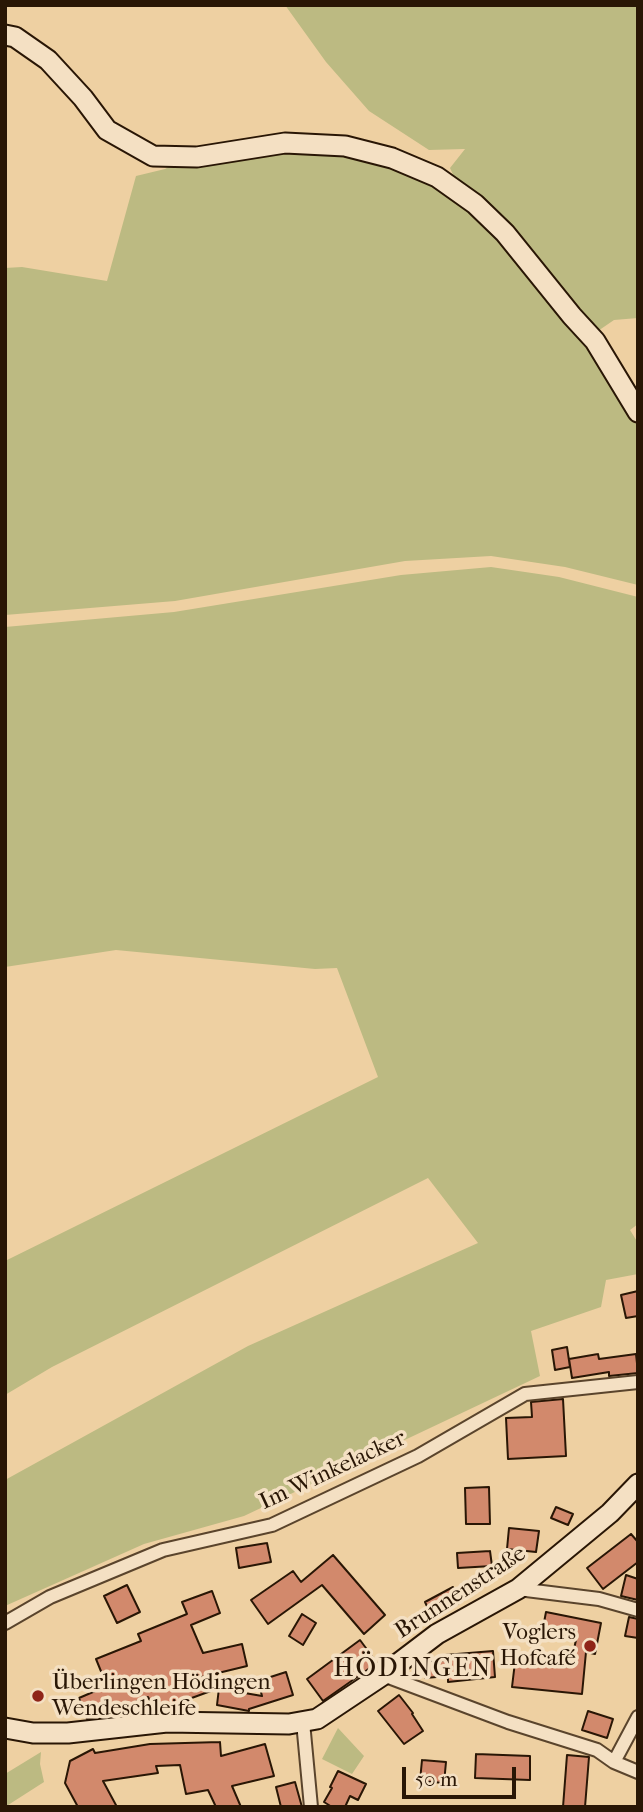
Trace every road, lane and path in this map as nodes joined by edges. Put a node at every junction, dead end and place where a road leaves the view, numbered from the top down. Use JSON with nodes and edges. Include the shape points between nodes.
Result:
{"nodes":[{"id":1,"x":5,"y":35,"type":"edge"},
{"id":2,"x":638,"y":412,"type":"edge"},
{"id":3,"x":638,"y":1382,"type":"edge"},
{"id":4,"x":638,"y":1484,"type":"edge"},
{"id":5,"x":518,"y":1590,"type":"junction"},
{"id":6,"x":638,"y":1610,"type":"edge"},
{"id":7,"x":5,"y":1623,"type":"edge"},
{"id":8,"x":383,"y":1675,"type":"junction"},
{"id":9,"x":638,"y":1717,"type":"edge"},
{"id":10,"x":303,"y":1722,"type":"junction"},
{"id":11,"x":5,"y":1728,"type":"edge"},
{"id":12,"x":614,"y":1762,"type":"junction"},
{"id":13,"x":638,"y":1772,"type":"edge"},
{"id":14,"x":312,"y":1807,"type":"edge"}],
"edges":[{"from":1,"to":2,"type":"street","via":[[48,60],[107,130],[153,156],[197,157],[285,143],[345,146],[392,158],[437,177],[505,233],[595,341]]},
{"from":3,"to":7,"type":"street","name":"Im Winkelacker","via":[[525,1394],[418,1456],[272,1525],[163,1550],[50,1597]]},
{"from":4,"to":5,"type":"street","name":"Brunnenstraße"},
{"from":5,"to":6,"type":"street","via":[[599,1599]]},
{"from":5,"to":8,"type":"street","name":"Brunnenstraße","via":[[437,1634]]},
{"from":8,"to":10,"type":"street","name":"Brunnenstraße","via":[[317,1719]]},
{"from":8,"to":12,"type":"street","via":[[597,1750]]},
{"from":9,"to":12,"type":"street"},
{"from":10,"to":11,"type":"street","name":"Brunnenstraße","via":[[167,1722],[68,1733]]},
{"from":10,"to":14,"type":"street"},
{"from":12,"to":13,"type":"street"}]}
